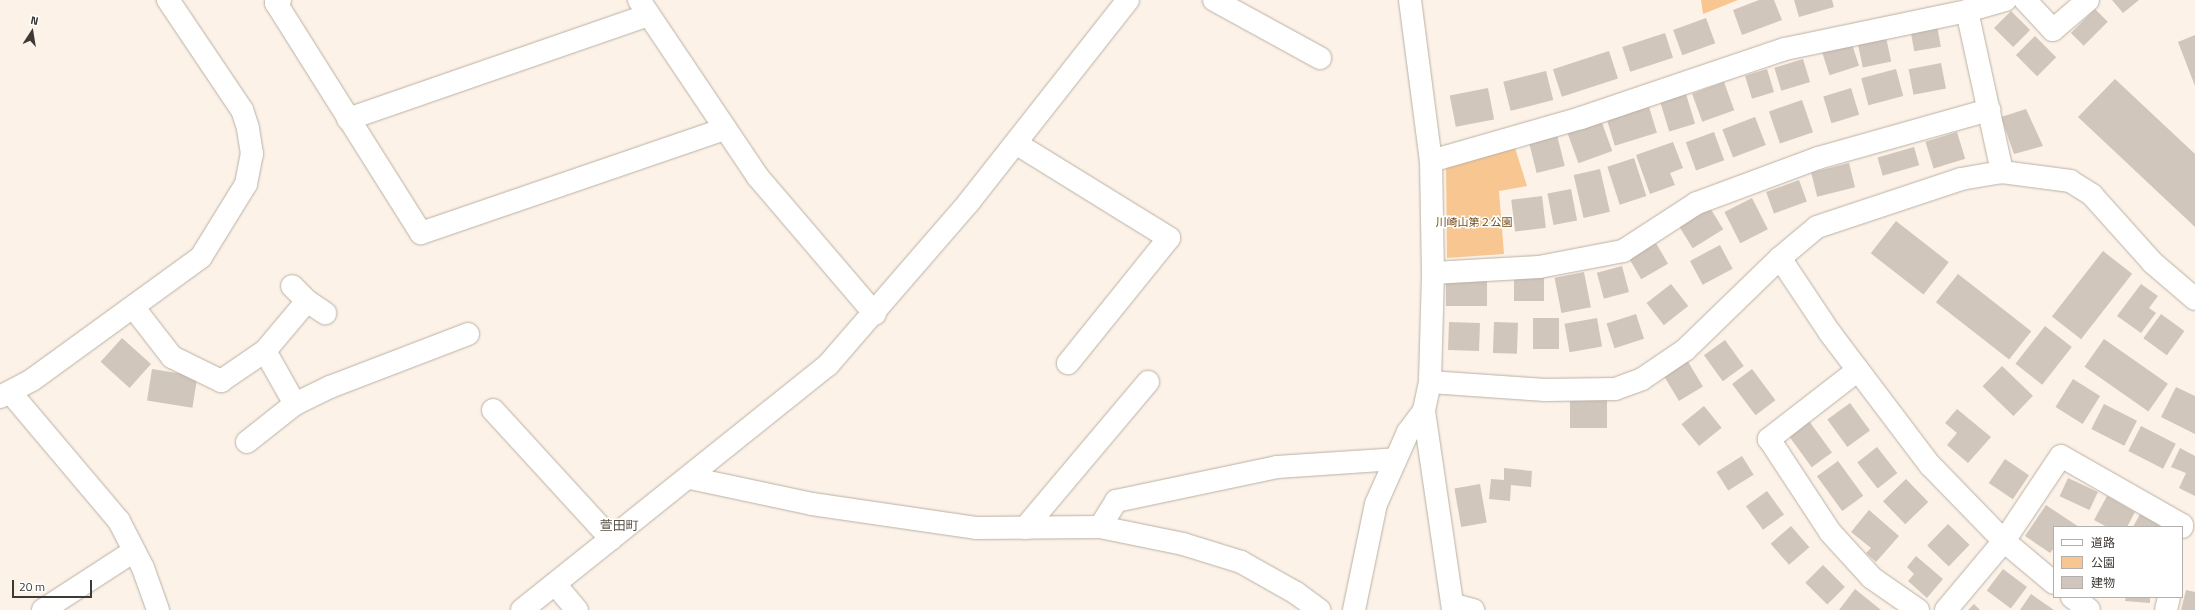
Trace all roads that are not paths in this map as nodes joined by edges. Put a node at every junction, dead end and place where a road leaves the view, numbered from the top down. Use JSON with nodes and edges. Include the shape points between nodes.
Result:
{"nodes":[{"id":1,"x":168,"y":0,"type":"edge"},
{"id":2,"x":280,"y":0,"type":"edge"},
{"id":3,"x":1128,"y":0,"type":"edge"},
{"id":4,"x":1214,"y":0,"type":"edge"},
{"id":5,"x":1410,"y":0,"type":"edge"},
{"id":6,"x":2006,"y":0,"type":"edge"},
{"id":7,"x":2025,"y":0,"type":"edge"},
{"id":8,"x":2088,"y":0,"type":"edge"},
{"id":9,"x":644,"y":7,"type":"edge"},
{"id":10,"x":1967,"y":12,"type":"junction"},
{"id":11,"x":1320,"y":58,"type":"dead end"},
{"id":12,"x":1989,"y":110,"type":"junction"},
{"id":13,"x":348,"y":119,"type":"junction"},
{"id":14,"x":725,"y":129,"type":"junction"},
{"id":15,"x":1017,"y":144,"type":"junction"},
{"id":16,"x":1431,"y":162,"type":"junction"},
{"id":17,"x":2002,"y":172,"type":"junction"},
{"id":18,"x":1780,"y":258,"type":"junction"},
{"id":19,"x":1433,"y":273,"type":"junction"},
{"id":20,"x":292,"y":286,"type":"dead end"},
{"id":21,"x":2195,"y":299,"type":"edge"},
{"id":22,"x":307,"y":301,"type":"junction"},
{"id":23,"x":134,"y":308,"type":"junction"},
{"id":24,"x":325,"y":313,"type":"dead end"},
{"id":25,"x":875,"y":314,"type":"junction"},
{"id":26,"x":468,"y":334,"type":"dead end"},
{"id":27,"x":266,"y":351,"type":"junction"},
{"id":28,"x":1068,"y":363,"type":"dead end"},
{"id":29,"x":1858,"y":370,"type":"junction"},
{"id":30,"x":1148,"y":382,"type":"dead end"},
{"id":31,"x":1430,"y":382,"type":"junction"},
{"id":32,"x":5,"y":394,"type":"edge"},
{"id":33,"x":295,"y":404,"type":"junction"},
{"id":34,"x":493,"y":410,"type":"dead end"},
{"id":35,"x":1424,"y":411,"type":"junction"},
{"id":36,"x":247,"y":442,"type":"dead end"},
{"id":37,"x":1396,"y":459,"type":"junction"},
{"id":38,"x":690,"y":478,"type":"junction"},
{"id":39,"x":2182,"y":526,"type":"edge"},
{"id":40,"x":1100,"y":527,"type":"junction"},
{"id":41,"x":1025,"y":528,"type":"junction"},
{"id":42,"x":611,"y":539,"type":"junction"},
{"id":43,"x":2004,"y":541,"type":"junction"},
{"id":44,"x":134,"y":551,"type":"junction"},
{"id":45,"x":2053,"y":582,"type":"edge"},
{"id":46,"x":555,"y":584,"type":"junction"},
{"id":47,"x":2073,"y":598,"type":"edge"},
{"id":48,"x":2169,"y":598,"type":"edge"},
{"id":49,"x":1460,"y":608,"type":"edge"},
{"id":50,"x":42,"y":610,"type":"edge"},
{"id":51,"x":158,"y":610,"type":"edge"},
{"id":52,"x":522,"y":610,"type":"edge"},
{"id":53,"x":576,"y":610,"type":"edge"},
{"id":54,"x":1319,"y":610,"type":"edge"},
{"id":55,"x":1354,"y":610,"type":"edge"},
{"id":56,"x":1918,"y":610,"type":"edge"},
{"id":57,"x":1946,"y":610,"type":"edge"},
{"id":58,"x":2089,"y":610,"type":"edge"},
{"id":59,"x":2166,"y":610,"type":"edge"}],
"edges":[{"from":1,"to":23,"type":"street","via":[[242,110],[252,154],[246,184],[201,257]]},
{"from":2,"to":13,"type":"street","via":[[276,3]]},
{"from":3,"to":15,"type":"street"},
{"from":4,"to":11,"type":"street"},
{"from":5,"to":16,"type":"street"},
{"from":6,"to":10,"type":"street"},
{"from":7,"to":8,"type":"street","via":[[2053,30]]},
{"from":9,"to":13,"type":"street"},
{"from":9,"to":14,"type":"street"},
{"from":10,"to":12,"type":"street"},
{"from":10,"to":16,"type":"street","via":[[1785,49],[1581,118]]},
{"from":12,"to":17,"type":"street"},
{"from":12,"to":19,"type":"street","via":[[1818,158],[1697,203],[1623,251],[1539,266]]},
{"from":13,"to":14,"type":"street","via":[[421,233]]},
{"from":14,"to":25,"type":"street","via":[[758,177]]},
{"from":15,"to":25,"type":"street"},
{"from":15,"to":28,"type":"street","via":[[1169,238]]},
{"from":16,"to":19,"type":"street"},
{"from":17,"to":18,"type":"street","via":[[1961,179],[1817,227]]},
{"from":17,"to":21,"type":"street","via":[[2070,182],[2092,195],[2153,263]]},
{"from":18,"to":29,"type":"street"},
{"from":18,"to":31,"type":"street","via":[[1685,350],[1642,379],[1615,389],[1545,390]]},
{"from":19,"to":31,"type":"street"},
{"from":20,"to":22,"type":"street"},
{"from":22,"to":24,"type":"street"},
{"from":22,"to":27,"type":"street"},
{"from":23,"to":27,"type":"street","via":[[172,358],[221,381]]},
{"from":23,"to":32,"type":"street","via":[[32,380]]},
{"from":25,"to":38,"type":"street","via":[[828,365]]},
{"from":26,"to":33,"type":"street","via":[[330,387]]},
{"from":27,"to":33,"type":"street"},
{"from":29,"to":43,"type":"street","via":[[1930,465]]},
{"from":29,"to":56,"type":"street","via":[[1769,439],[1830,532],[1872,578]]},
{"from":30,"to":41,"type":"street"},
{"from":31,"to":35,"type":"street"},
{"from":32,"to":44,"type":"street","via":[[119,521]]},
{"from":33,"to":36,"type":"street"},
{"from":34,"to":42,"type":"street"},
{"from":35,"to":37,"type":"street","via":[[1408,432]]},
{"from":35,"to":49,"type":"street"},
{"from":37,"to":40,"type":"street","via":[[1276,467],[1116,501]]},
{"from":37,"to":55,"type":"street","via":[[1376,504]]},
{"from":38,"to":41,"type":"street","via":[[820,505],[977,528]]},
{"from":38,"to":42,"type":"street"},
{"from":39,"to":43,"type":"street","via":[[2061,456]]},
{"from":40,"to":41,"type":"street"},
{"from":40,"to":54,"type":"street","via":[[1183,544],[1241,562],[1296,593]]},
{"from":42,"to":46,"type":"street"},
{"from":43,"to":45,"type":"street"},
{"from":43,"to":57,"type":"street"},
{"from":44,"to":50,"type":"street"},
{"from":44,"to":51,"type":"street"},
{"from":46,"to":52,"type":"street"},
{"from":46,"to":53,"type":"street"},
{"from":47,"to":58,"type":"street"},
{"from":48,"to":59,"type":"street"}]}
